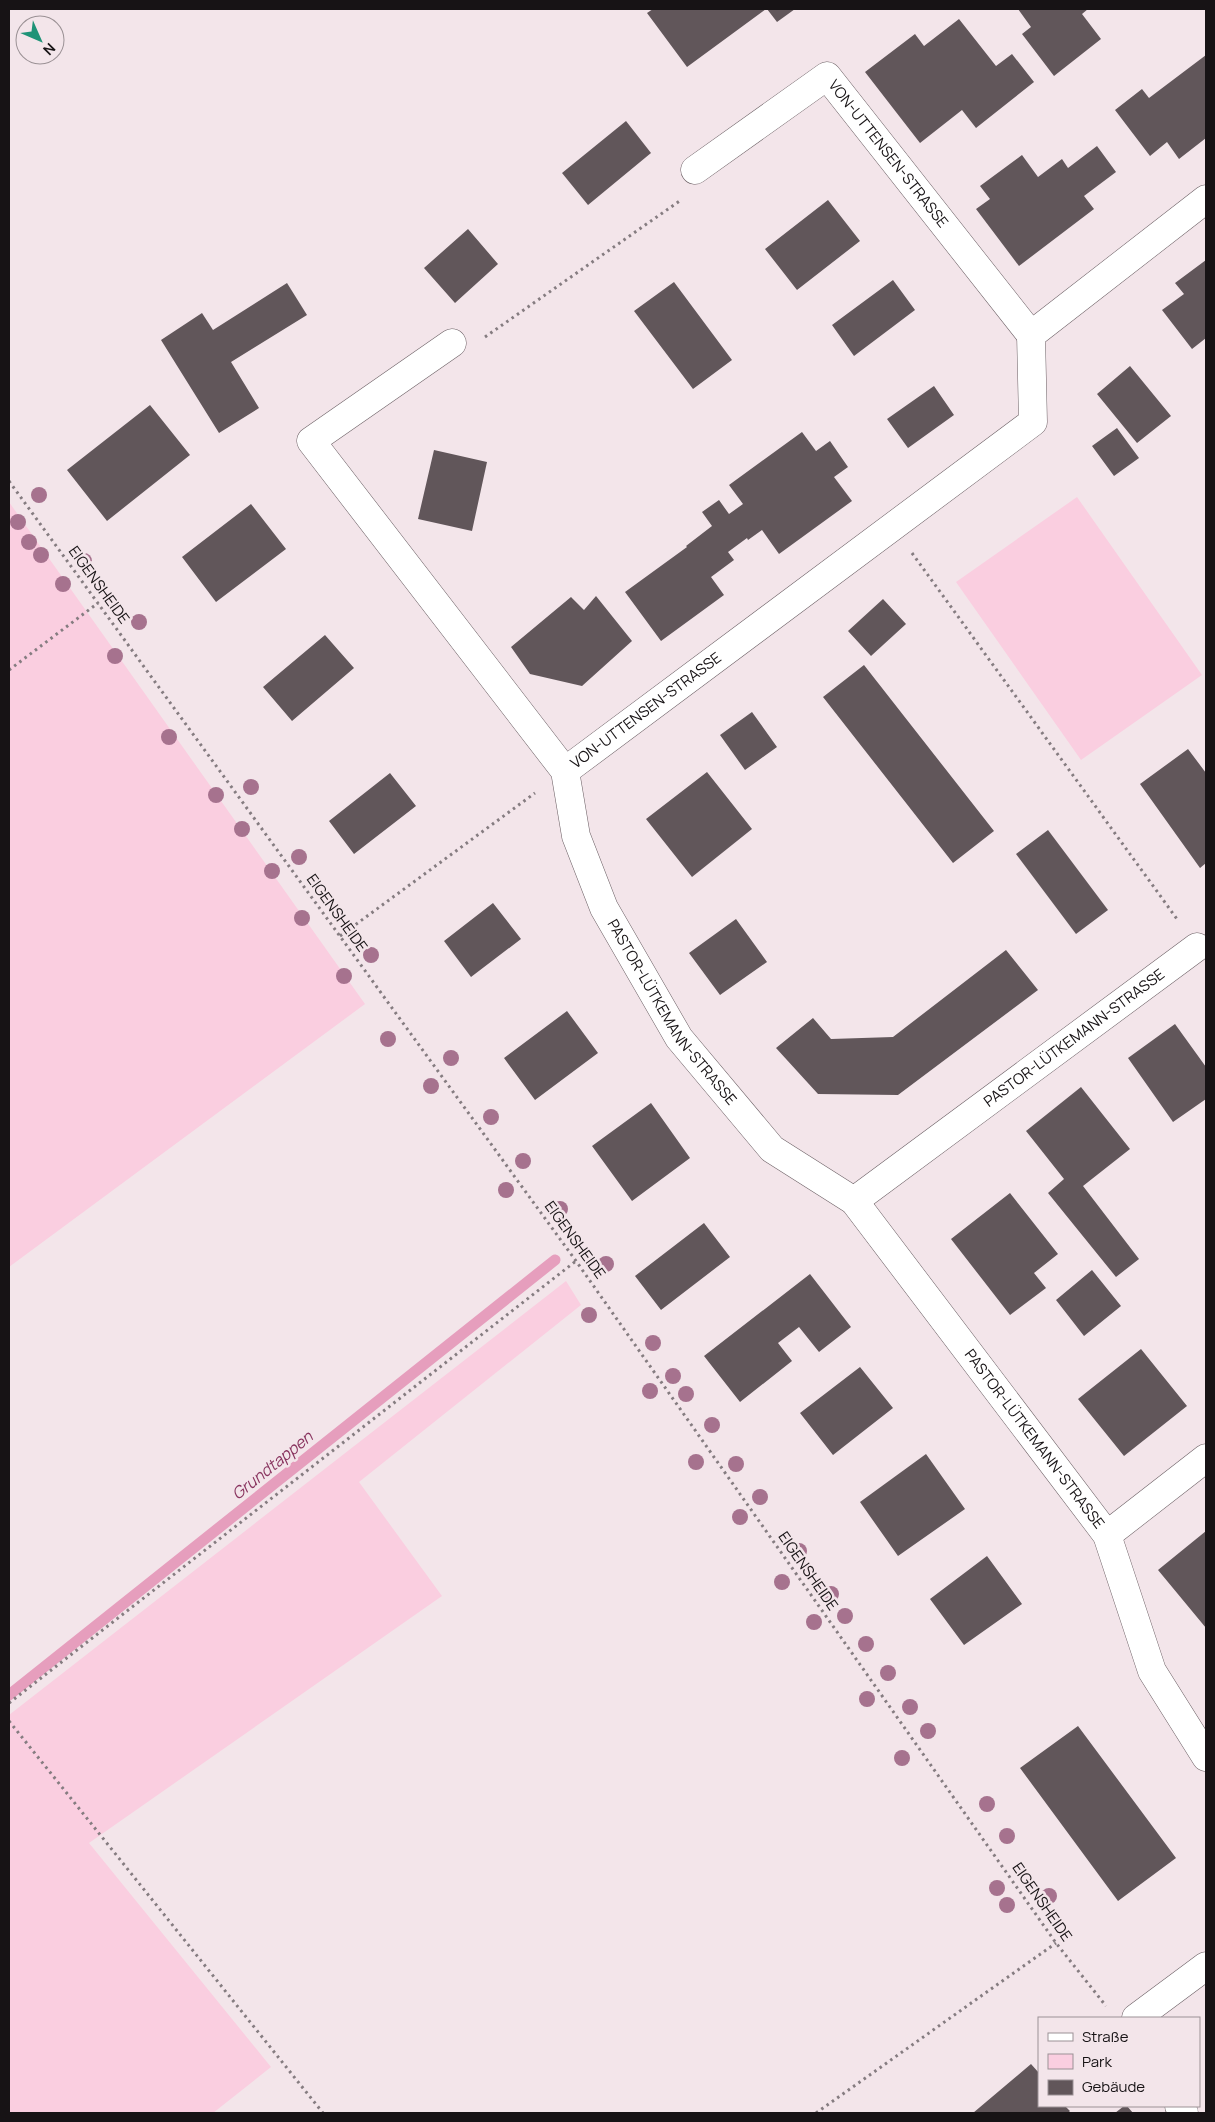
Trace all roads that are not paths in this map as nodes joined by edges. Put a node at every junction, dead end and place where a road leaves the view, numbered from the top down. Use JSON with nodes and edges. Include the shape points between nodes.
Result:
{"nodes":[{"id":1,"x":695,"y":170,"type":"road end"},
{"id":2,"x":1206,"y":200,"type":"edge"},
{"id":3,"x":1031,"y":335,"type":"junction"},
{"id":4,"x":452,"y":343,"type":"road end"},
{"id":5,"x":565,"y":771,"type":"junction"},
{"id":6,"x":1197,"y":947,"type":"road end"},
{"id":7,"x":854,"y":1201,"type":"junction"},
{"id":8,"x":1206,"y":1458,"type":"edge"},
{"id":9,"x":1107,"y":1535,"type":"junction"},
{"id":10,"x":1206,"y":1757,"type":"edge"},
{"id":11,"x":1206,"y":1966,"type":"edge"},
{"id":12,"x":1137,"y":2017,"type":"edge"}],
"edges":[{"from":1,"to":3,"type":"street","name":"VON-UTTENSEN-STRASSE","via":[[827,76]]},
{"from":2,"to":3,"type":"street"},
{"from":3,"to":5,"type":"street","name":"VON-UTTENSEN-STRASSE","via":[[1034,422]]},
{"from":4,"to":5,"type":"street","name":"VON-UTTENSEN-STRASSE","via":[[311,441]]},
{"from":5,"to":7,"type":"street","name":"PASTOR-LÜTKEMANN-STRASSE","via":[[576,836],[604,908],[679,1038],[772,1149]]},
{"from":6,"to":7,"type":"street","name":"PASTOR-LÜTKEMANN-STRASSE"},
{"from":7,"to":9,"type":"street","name":"PASTOR-LÜTKEMANN-STRASSE"},
{"from":8,"to":9,"type":"street","name":"PASTOR-LÜTKEMANN-STRASSE"},
{"from":9,"to":10,"type":"street","name":"PASTOR-LÜTKEMANN-STRASSE","via":[[1152,1671]]},
{"from":11,"to":12,"type":"street"}]}
